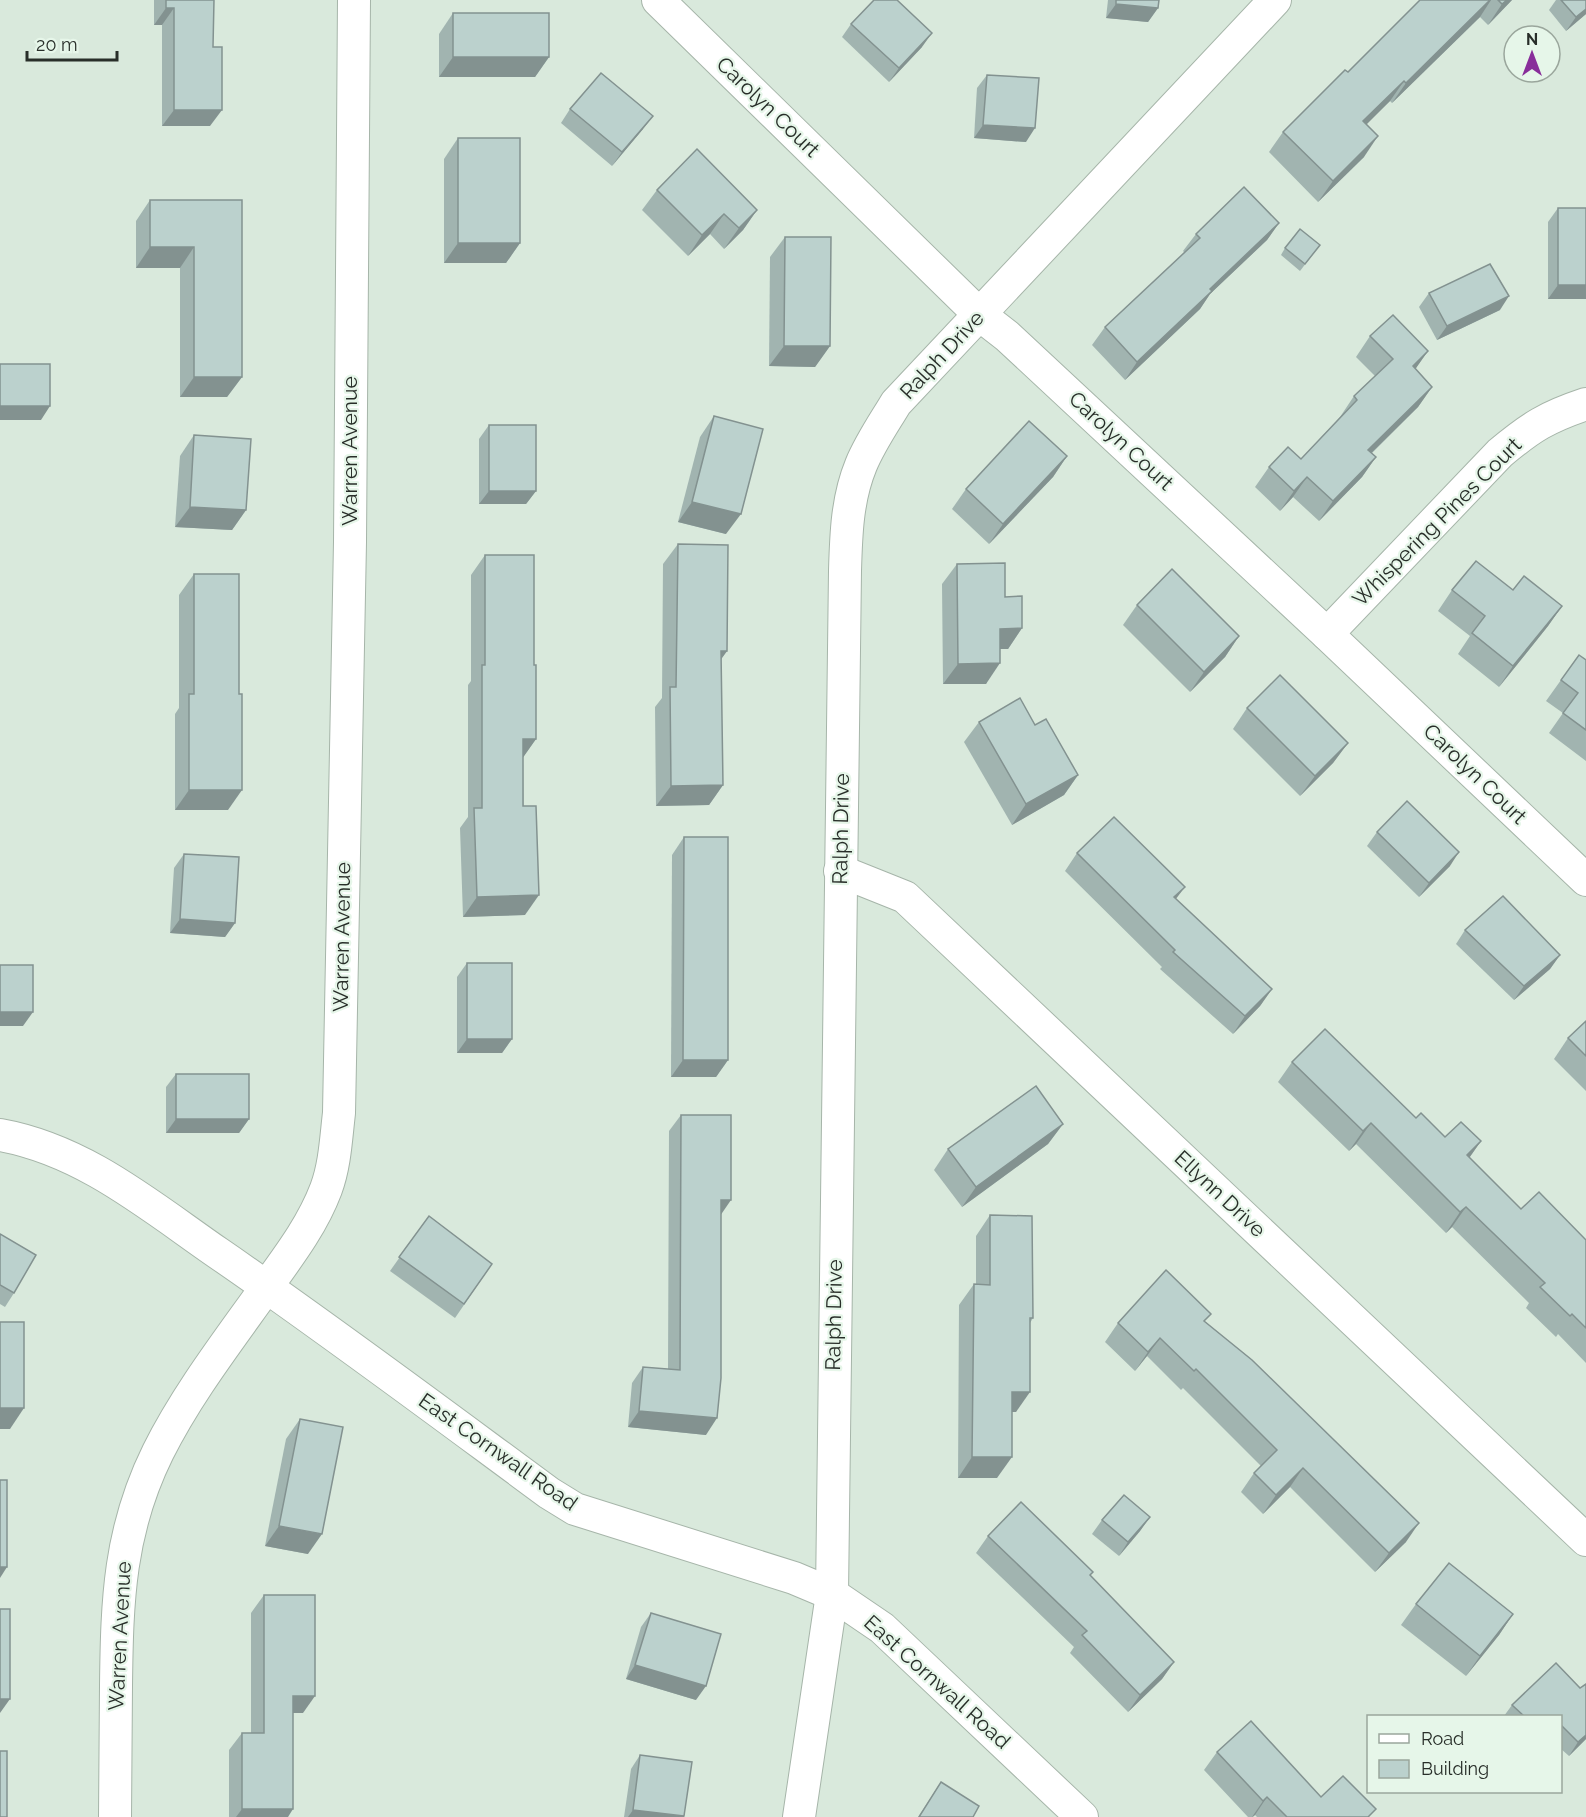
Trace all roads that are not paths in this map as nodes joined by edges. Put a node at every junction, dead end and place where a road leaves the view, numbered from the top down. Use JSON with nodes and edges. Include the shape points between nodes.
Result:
{"nodes":[{"id":1,"x":354,"y":0,"type":"edge"},
{"id":2,"x":658,"y":0,"type":"edge"},
{"id":3,"x":1275,"y":0,"type":"edge"},
{"id":4,"x":980,"y":315,"type":"junction"},
{"id":5,"x":1586,"y":404,"type":"edge"},
{"id":6,"x":1327,"y":634,"type":"junction"},
{"id":7,"x":840,"y":871,"type":"junction"},
{"id":8,"x":1586,"y":880,"type":"edge"},
{"id":9,"x":0,"y":1135,"type":"edge"},
{"id":10,"x":267,"y":1286,"type":"junction"},
{"id":11,"x":1586,"y":1540,"type":"edge"},
{"id":12,"x":832,"y":1594,"type":"junction"},
{"id":13,"x":115,"y":1817,"type":"edge"},
{"id":14,"x":799,"y":1817,"type":"edge"},
{"id":15,"x":1082,"y":1817,"type":"edge"}],
"edges":[{"from":1,"to":10,"type":"street","name":"Warren Avenue","via":[[339,1113],[327,1187],[316,1213]]},
{"from":2,"to":4,"type":"street","name":"Carolyn Court"},
{"from":3,"to":4,"type":"street","name":"Ralph Drive"},
{"from":4,"to":6,"type":"street","name":"Carolyn Court","via":[[1016,344]]},
{"from":4,"to":7,"type":"street","name":"Ralph Drive","via":[[896,403],[861,464],[851,498],[846,531]]},
{"from":5,"to":6,"type":"street","name":"Whispering Pines Court","via":[[1530,428],[1500,453]]},
{"from":6,"to":8,"type":"street","name":"Carolyn Court"},
{"from":7,"to":11,"type":"street","name":"Ellynn Drive","via":[[905,897]]},
{"from":7,"to":12,"type":"street","name":"Ralph Drive"},
{"from":9,"to":10,"type":"street","name":"East Cornwall Road","via":[[46,1146],[103,1174]]},
{"from":10,"to":12,"type":"street","name":"East Cornwall Road","via":[[575,1509],[794,1578]]},
{"from":10,"to":13,"type":"street","name":"Warren Avenue","via":[[174,1422],[157,1454],[129,1529],[117,1620]]},
{"from":12,"to":14,"type":"street","name":"Ralph Drive"},
{"from":12,"to":15,"type":"street","name":"East Cornwall Road","via":[[882,1628]]}]}
